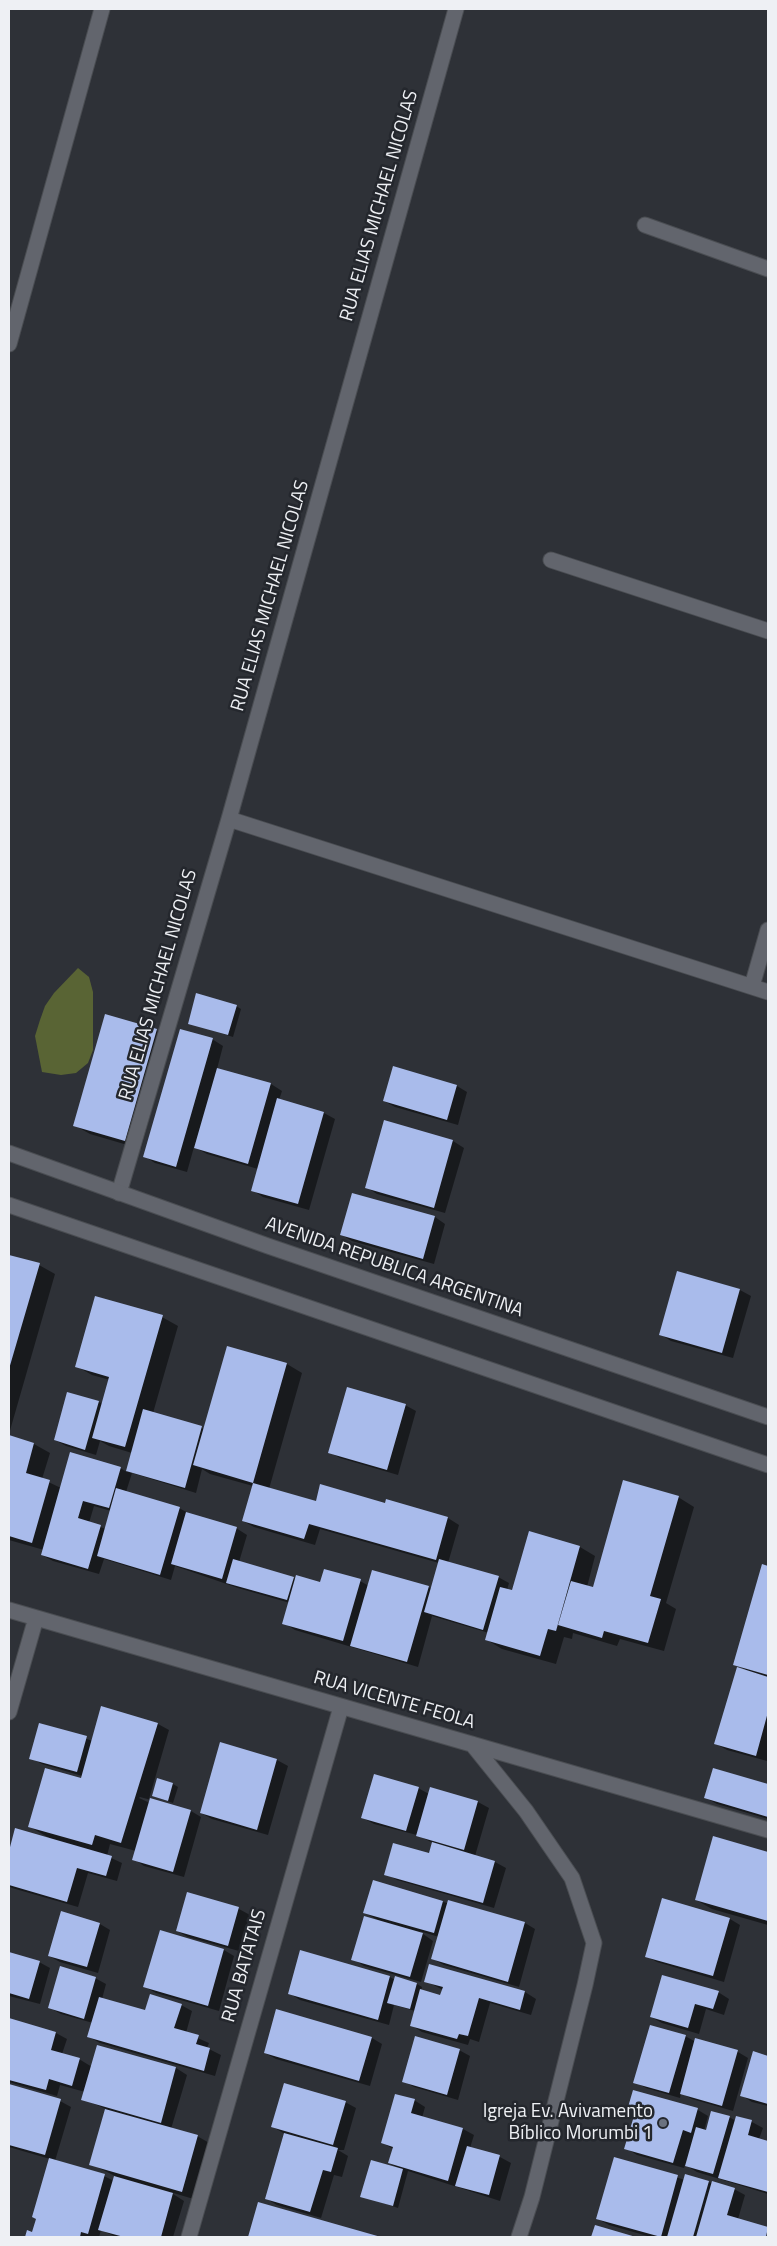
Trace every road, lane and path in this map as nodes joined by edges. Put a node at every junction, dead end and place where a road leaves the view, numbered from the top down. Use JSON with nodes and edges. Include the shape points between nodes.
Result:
{"nodes":[{"id":1,"x":102,"y":9,"type":"edge"},
{"id":2,"x":456,"y":9,"type":"edge"},
{"id":3,"x":645,"y":225,"type":"dead end"},
{"id":4,"x":768,"y":269,"type":"edge"},
{"id":5,"x":9,"y":344,"type":"edge"},
{"id":6,"x":551,"y":560,"type":"dead end"},
{"id":7,"x":768,"y":631,"type":"edge"},
{"id":8,"x":229,"y":819,"type":"junction"},
{"id":9,"x":768,"y":930,"type":"edge"},
{"id":10,"x":752,"y":986,"type":"junction"},
{"id":11,"x":768,"y":992,"type":"edge"},
{"id":12,"x":9,"y":1153,"type":"edge"},
{"id":13,"x":119,"y":1193,"type":"junction"},
{"id":14,"x":9,"y":1205,"type":"edge"},
{"id":15,"x":768,"y":1417,"type":"edge"},
{"id":16,"x":768,"y":1465,"type":"edge"},
{"id":17,"x":9,"y":1610,"type":"edge"},
{"id":18,"x":36,"y":1618,"type":"junction"},
{"id":19,"x":341,"y":1707,"type":"junction"},
{"id":20,"x":9,"y":1712,"type":"edge"},
{"id":21,"x":472,"y":1744,"type":"junction"},
{"id":22,"x":768,"y":1830,"type":"edge"},
{"id":23,"x":188,"y":2237,"type":"edge"},
{"id":24,"x":519,"y":2237,"type":"edge"}],
"edges":[{"from":1,"to":5,"type":"street"},
{"from":2,"to":8,"type":"street","name":"RUA ELIAS MICHAEL NICOLAS"},
{"from":3,"to":4,"type":"street"},
{"from":6,"to":7,"type":"street"},
{"from":8,"to":10,"type":"street"},
{"from":8,"to":13,"type":"street","name":"RUA ELIAS MICHAEL NICOLAS"},
{"from":9,"to":10,"type":"street"},
{"from":10,"to":11,"type":"street"},
{"from":12,"to":13,"type":"street","name":"AVENIDA REPUBLICA ARGENTINA"},
{"from":13,"to":15,"type":"street","name":"AVENIDA REPUBLICA ARGENTINA"},
{"from":14,"to":16,"type":"street"},
{"from":17,"to":18,"type":"street","name":"RUA VICENTE FEOLA"},
{"from":18,"to":19,"type":"street","name":"RUA VICENTE FEOLA"},
{"from":18,"to":20,"type":"street"},
{"from":19,"to":21,"type":"street","name":"RUA VICENTE FEOLA"},
{"from":19,"to":23,"type":"street","name":"RUA BATATAIS"},
{"from":21,"to":22,"type":"street","name":"RUA VICENTE FEOLA"},
{"from":21,"to":24,"type":"street","via":[[526,1811],[572,1878],[594,1943]]}]}
